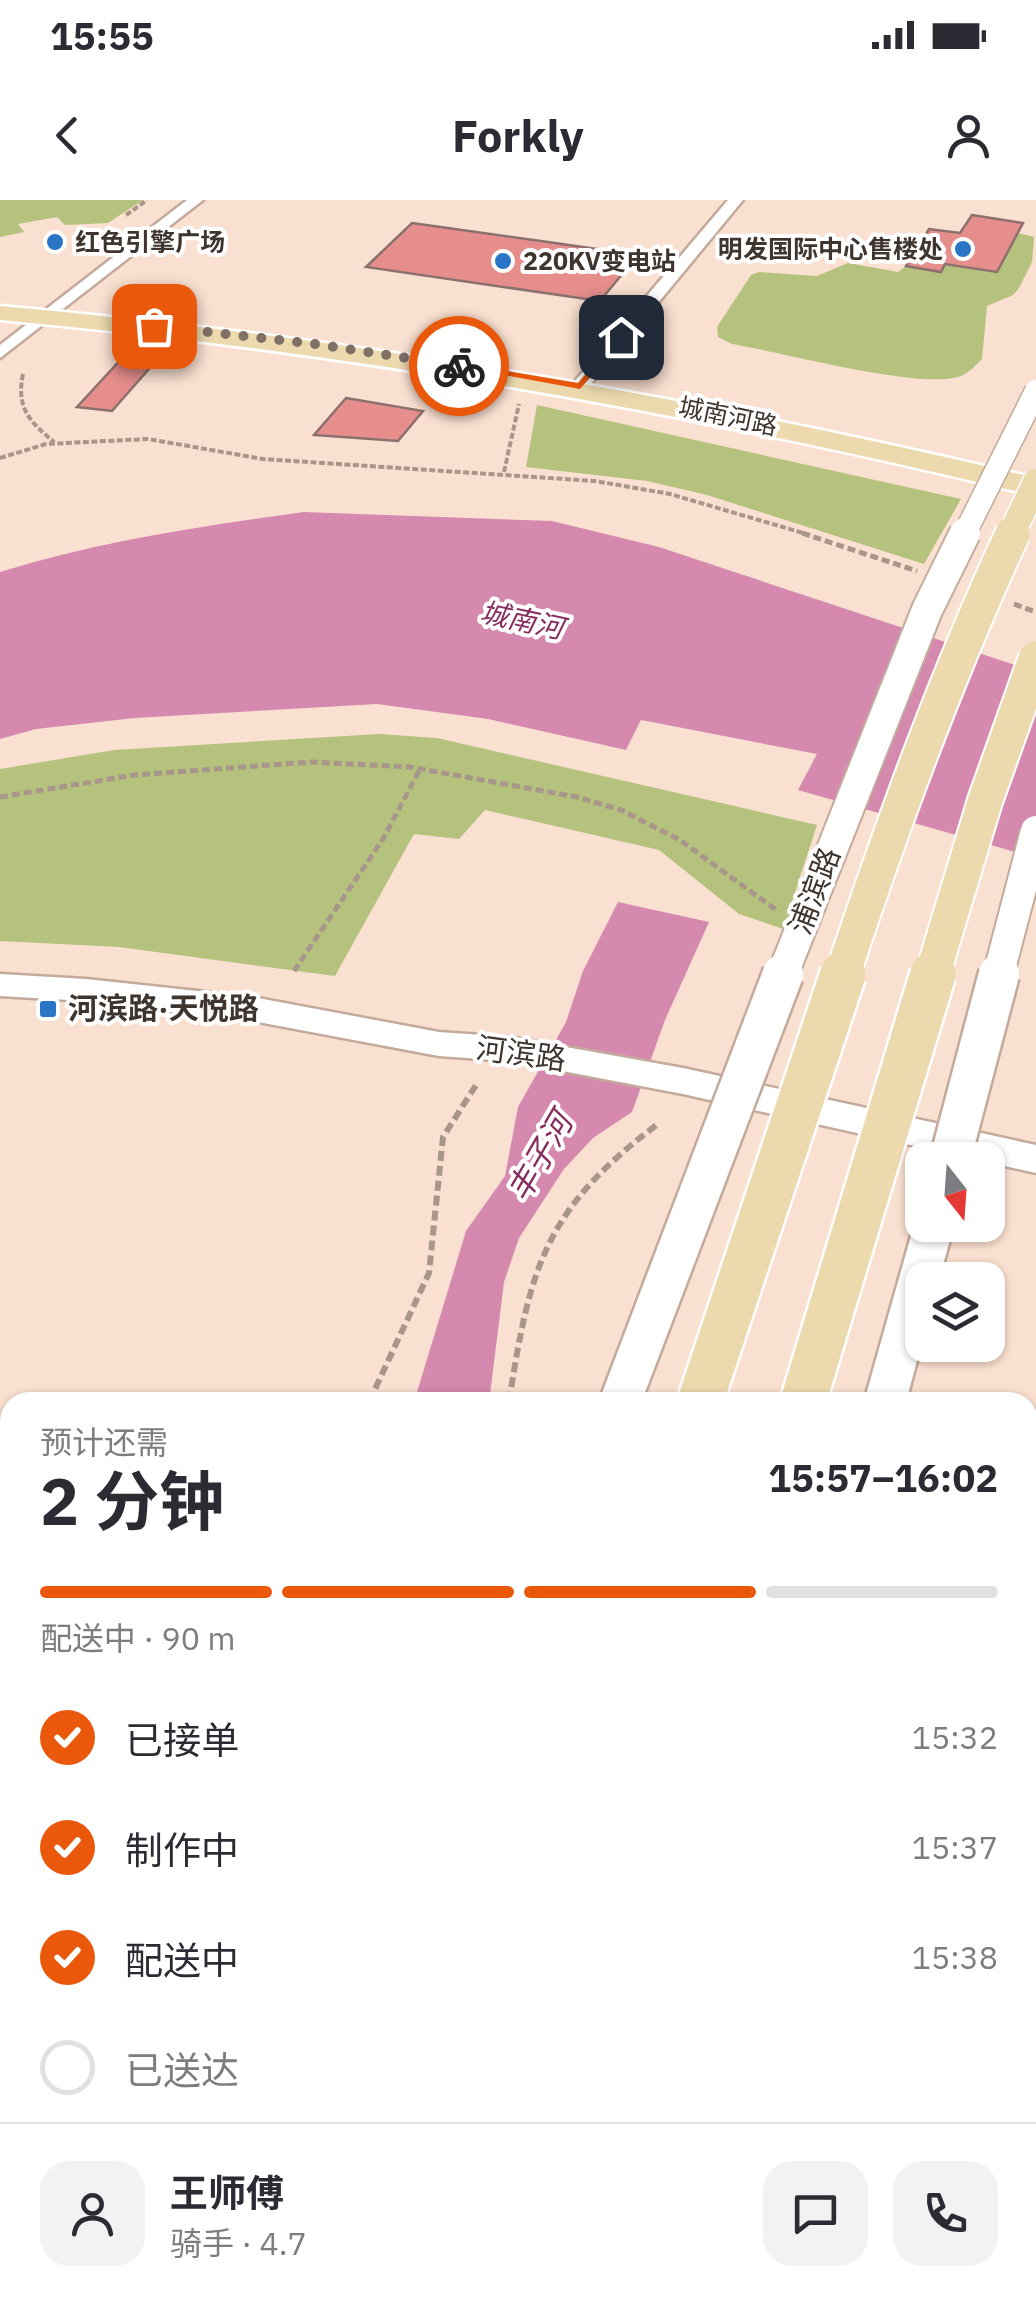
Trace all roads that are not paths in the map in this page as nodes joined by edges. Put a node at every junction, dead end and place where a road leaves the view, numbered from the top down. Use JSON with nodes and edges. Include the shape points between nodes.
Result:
{"nodes":[{"id":1,"x":196,"y":200,"type":"edge"},
{"id":2,"x":736,"y":200,"type":"edge"},
{"id":3,"x":0,"y":290,"type":"edge"},
{"id":4,"x":77,"y":294,"type":"junction"},
{"id":5,"x":136,"y":300,"type":"dead end"},
{"id":6,"x":0,"y":313,"type":"edge"},
{"id":7,"x":44,"y":316,"type":"junction"},
{"id":8,"x":0,"y":353,"type":"edge"},
{"id":9,"x":561,"y":358,"type":"dead end"},
{"id":10,"x":589,"y":376,"type":"junction"},
{"id":11,"x":1036,"y":391,"type":"edge"},
{"id":12,"x":1036,"y":460,"type":"edge"},
{"id":13,"x":1036,"y":484,"type":"edge"},
{"id":14,"x":1036,"y":658,"type":"edge"},
{"id":15,"x":1036,"y":831,"type":"edge"},
{"id":16,"x":0,"y":985,"type":"edge"},
{"id":17,"x":955,"y":1142,"type":"edge"},
{"id":18,"x":1036,"y":1159,"type":"edge"},
{"id":19,"x":929,"y":1242,"type":"edge"},
{"id":20,"x":624,"y":1392,"type":"edge"},
{"id":21,"x":703,"y":1392,"type":"edge"},
{"id":22,"x":807,"y":1392,"type":"edge"},
{"id":23,"x":888,"y":1392,"type":"edge"}],
"edges":[{"from":1,"to":4,"type":"street"},
{"from":2,"to":10,"type":"street"},
{"from":3,"to":4,"type":"main road"},
{"from":4,"to":5,"type":"main road"},
{"from":4,"to":7,"type":"street"},
{"from":6,"to":7,"type":"main road","name":"城南河路"},
{"from":7,"to":8,"type":"street"},
{"from":7,"to":10,"type":"main road","name":"城南河路"},
{"from":9,"to":10,"type":"main road","name":"城南河路"},
{"from":10,"to":12,"type":"main road","name":"城南河路"},
{"from":10,"to":13,"type":"main road","name":"城南河路"},
{"from":11,"to":20,"type":"street","name":"浦滨路","bridge":true,"via":[[920,628]]},
{"from":13,"to":21,"type":"main road","name":"浦滨路","bridge":true,"via":[[982,599],[888,840]]},
{"from":14,"to":22,"type":"main road","bridge":true,"via":[[985,801]]},
{"from":15,"to":17,"type":"street","bridge":true},
{"from":16,"to":18,"type":"street","name":"河滨路","via":[[253,1009],[439,1044],[510,1049]]},
{"from":19,"to":23,"type":"street"}]}
